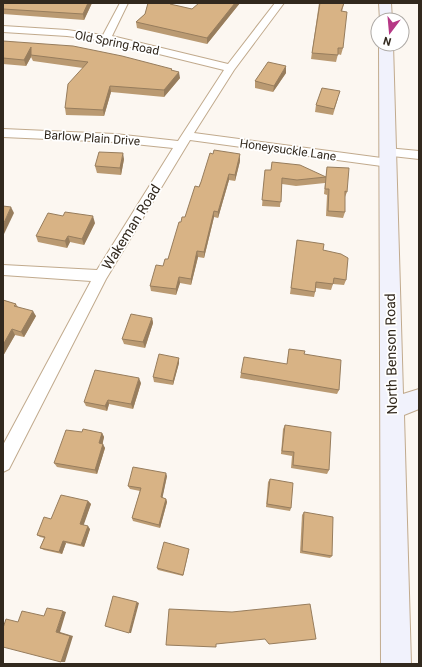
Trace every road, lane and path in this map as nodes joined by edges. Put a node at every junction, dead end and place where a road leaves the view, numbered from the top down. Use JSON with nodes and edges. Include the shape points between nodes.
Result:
{"nodes":[{"id":1,"x":124,"y":3,"type":"edge"},
{"id":2,"x":280,"y":3,"type":"edge"},
{"id":3,"x":3,"y":29,"type":"edge"},
{"id":4,"x":106,"y":38,"type":"junction"},
{"id":5,"x":386,"y":52,"type":"edge"},
{"id":6,"x":230,"y":68,"type":"junction"},
{"id":7,"x":3,"y":133,"type":"edge"},
{"id":8,"x":184,"y":141,"type":"junction"},
{"id":9,"x":419,"y":155,"type":"edge"},
{"id":10,"x":388,"y":158,"type":"junction"},
{"id":11,"x":3,"y":270,"type":"edge"},
{"id":12,"x":101,"y":276,"type":"junction"},
{"id":13,"x":419,"y":399,"type":"edge"},
{"id":14,"x":392,"y":408,"type":"junction"},
{"id":15,"x":3,"y":463,"type":"edge"},
{"id":16,"x":396,"y":664,"type":"edge"}],
"edges":[{"from":1,"to":4,"type":"street"},
{"from":2,"to":6,"type":"street","name":"Wakeman Road"},
{"from":3,"to":4,"type":"street","name":"Old Spring Road"},
{"from":4,"to":6,"type":"street","name":"Old Spring Road"},
{"from":5,"to":10,"type":"main road","name":"North Benson Road"},
{"from":6,"to":8,"type":"street","name":"Wakeman Road"},
{"from":7,"to":8,"type":"street","name":"Barlow Plain Drive"},
{"from":8,"to":10,"type":"street","name":"Honeysuckle Lane"},
{"from":8,"to":12,"type":"street","name":"Wakeman Road"},
{"from":9,"to":10,"type":"street","name":"Honeysuckle Lane"},
{"from":10,"to":14,"type":"main road","name":"North Benson Road"},
{"from":11,"to":12,"type":"street"},
{"from":12,"to":15,"type":"street","name":"Wakeman Road"},
{"from":13,"to":14,"type":"main road"},
{"from":14,"to":16,"type":"main road","name":"North Benson Road"}]}
